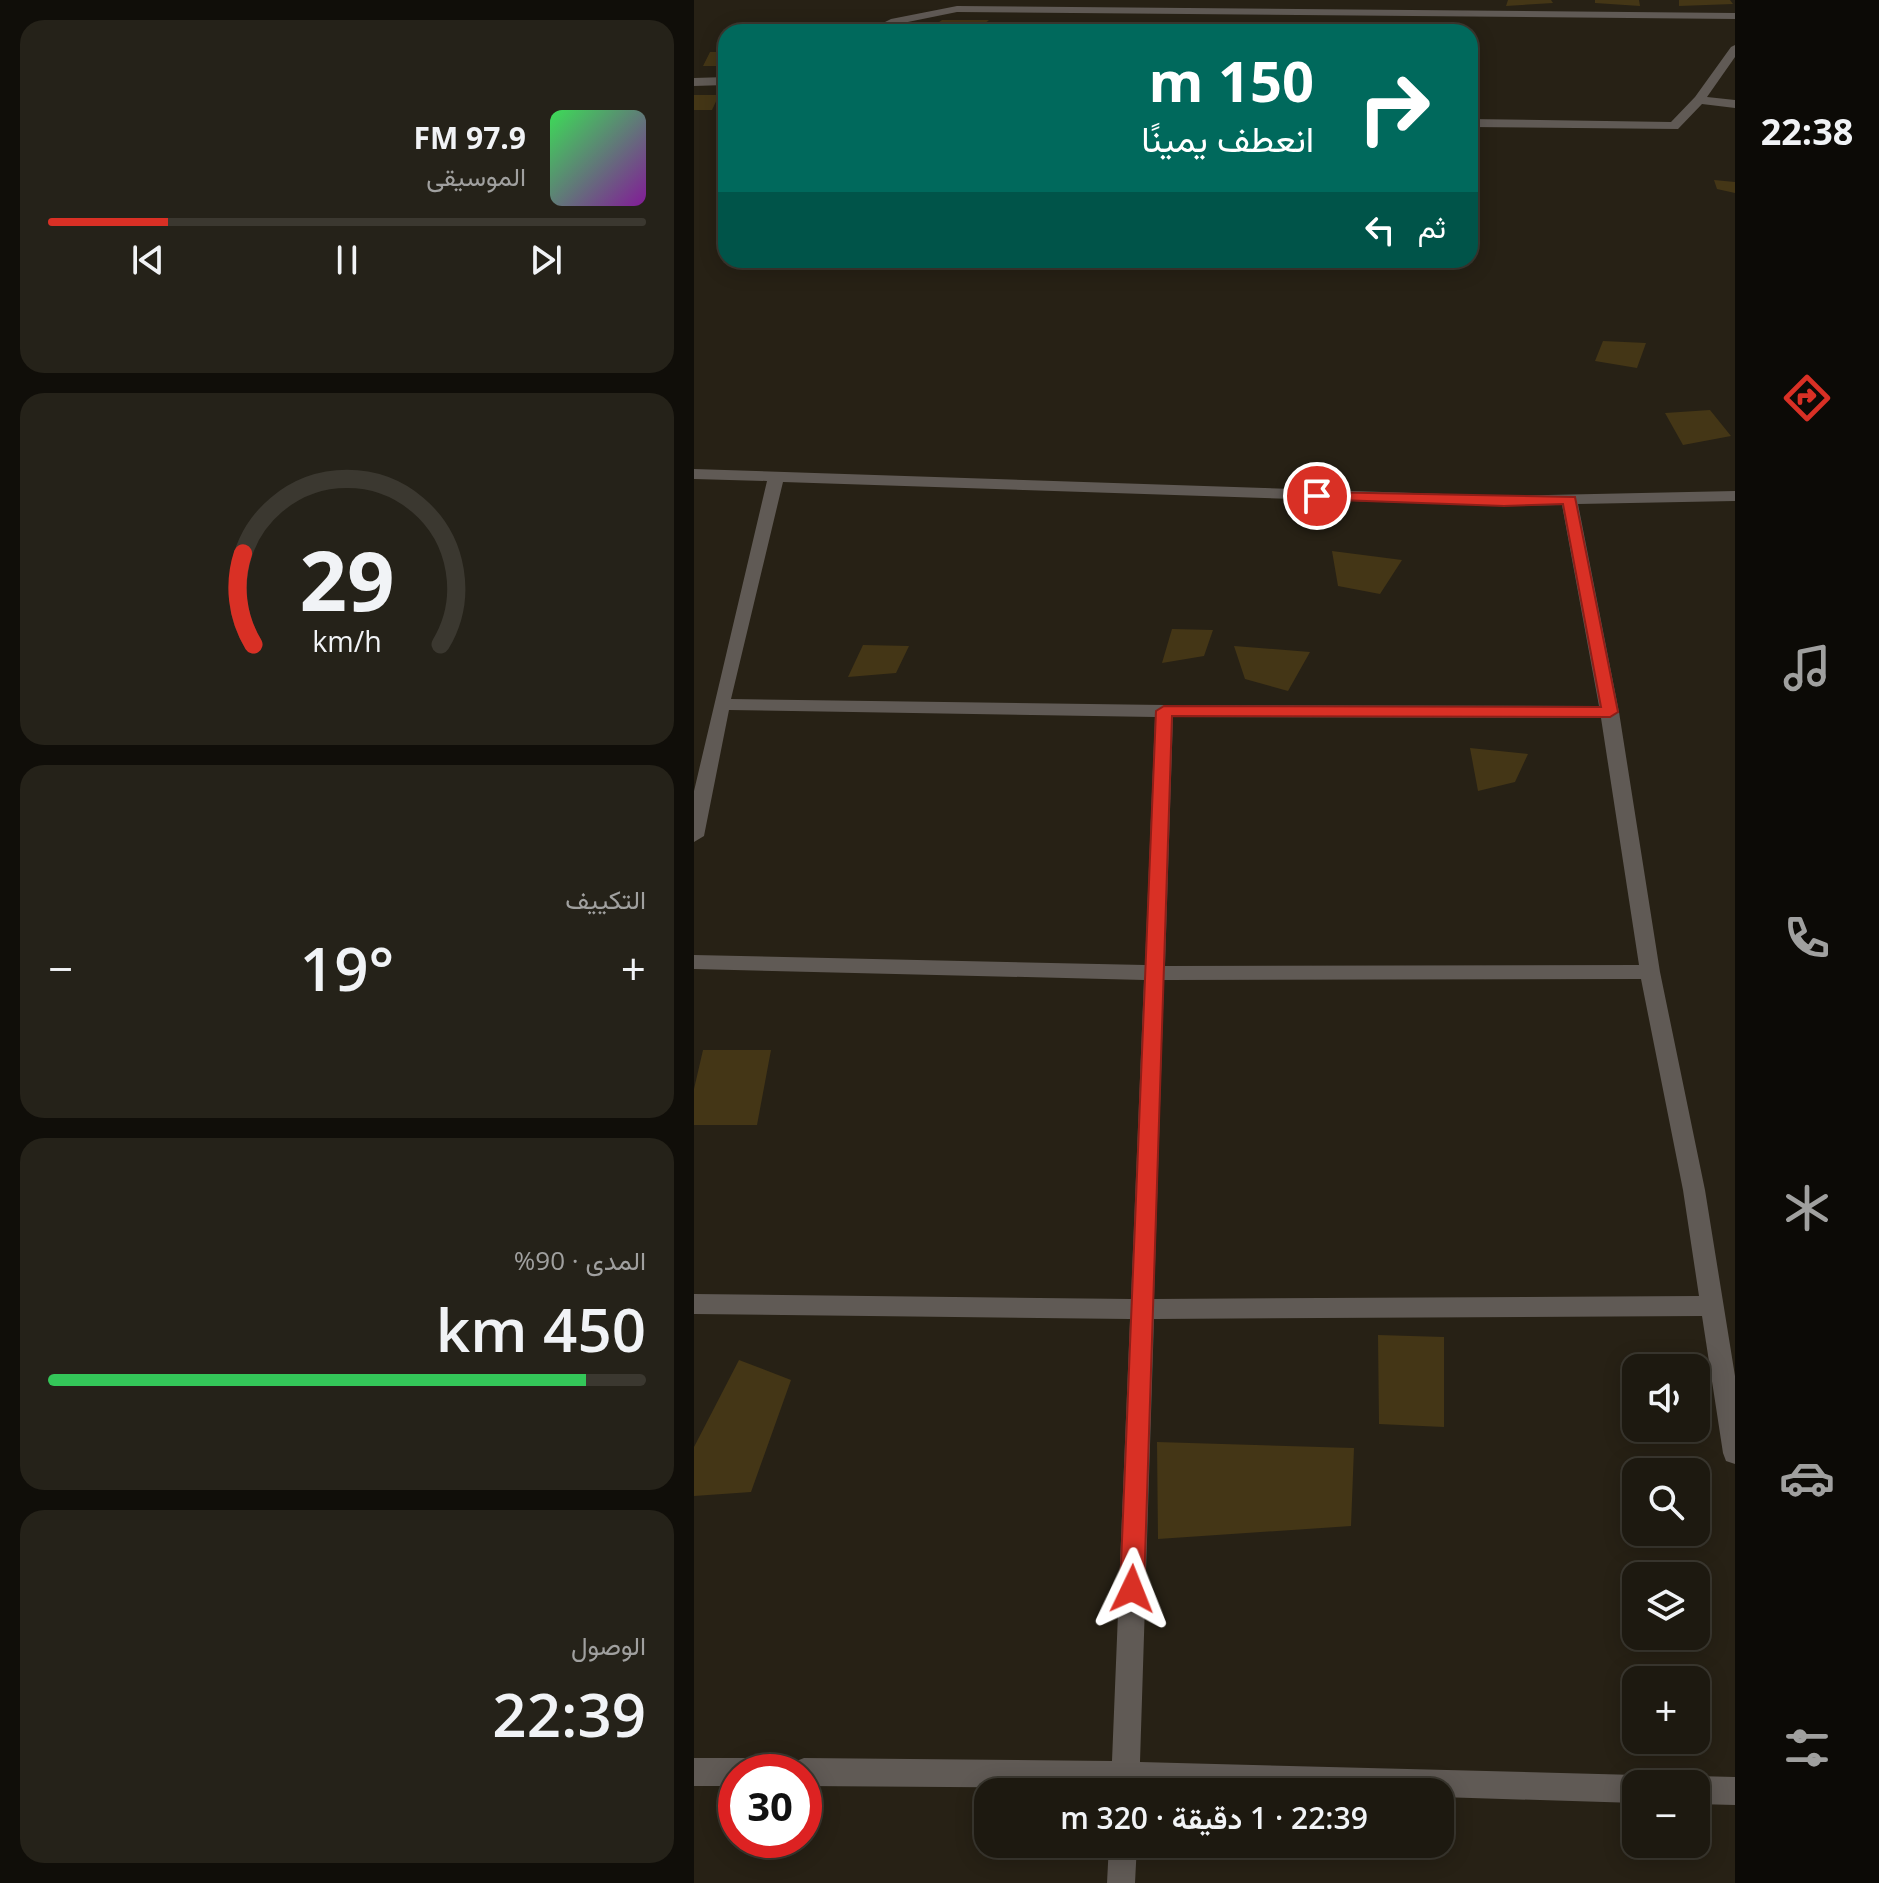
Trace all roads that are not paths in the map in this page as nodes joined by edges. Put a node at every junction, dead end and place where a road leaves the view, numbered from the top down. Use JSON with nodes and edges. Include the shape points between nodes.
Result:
{"nodes":[{"id":1,"x":1735,"y":16,"type":"edge"},
{"id":2,"x":888,"y":24,"type":"edge"},
{"id":3,"x":1735,"y":49,"type":"edge"},
{"id":4,"x":718,"y":81,"type":"edge"},
{"id":5,"x":694,"y":82,"type":"edge"},
{"id":6,"x":1699,"y":100,"type":"junction"},
{"id":7,"x":1735,"y":104,"type":"edge"},
{"id":8,"x":1478,"y":123,"type":"edge"},
{"id":9,"x":694,"y":474,"type":"edge"},
{"id":10,"x":776,"y":477,"type":"junction"},
{"id":11,"x":1735,"y":496,"type":"edge"},
{"id":12,"x":1569,"y":500,"type":"junction"},
{"id":13,"x":721,"y":704,"type":"junction"},
{"id":14,"x":1164,"y":711,"type":"junction"},
{"id":15,"x":1610,"y":712,"type":"junction"},
{"id":16,"x":694,"y":836,"type":"edge"},
{"id":17,"x":694,"y":962,"type":"edge"},
{"id":18,"x":1650,"y":972,"type":"junction"},
{"id":19,"x":1155,"y":973,"type":"junction"},
{"id":20,"x":694,"y":1304,"type":"edge"},
{"id":21,"x":1712,"y":1306,"type":"junction"},
{"id":22,"x":1143,"y":1309,"type":"junction"},
{"id":23,"x":1735,"y":1453,"type":"edge"},
{"id":24,"x":694,"y":1772,"type":"edge"},
{"id":25,"x":718,"y":1772,"type":"edge"},
{"id":26,"x":822,"y":1773,"type":"edge"},
{"id":27,"x":974,"y":1778,"type":"edge"},
{"id":28,"x":1125,"y":1778,"type":"edge"},
{"id":29,"x":1454,"y":1787,"type":"edge"},
{"id":30,"x":1622,"y":1789,"type":"edge"},
{"id":31,"x":1710,"y":1790,"type":"edge"},
{"id":32,"x":1735,"y":1791,"type":"edge"},
{"id":33,"x":1122,"y":1858,"type":"edge"},
{"id":34,"x":1121,"y":1883,"type":"edge"}],
"edges":[{"from":1,"to":2,"type":"street","via":[[957,9]]},
{"from":3,"to":6,"type":"street"},
{"from":4,"to":5,"type":"street"},
{"from":6,"to":7,"type":"street"},
{"from":6,"to":8,"type":"street","via":[[1674,126]]},
{"from":9,"to":10,"type":"street"},
{"from":10,"to":12,"type":"street"},
{"from":10,"to":13,"type":"street"},
{"from":11,"to":12,"type":"street"},
{"from":12,"to":15,"type":"street"},
{"from":13,"to":14,"type":"street"},
{"from":13,"to":16,"type":"street"},
{"from":14,"to":15,"type":"street"},
{"from":14,"to":19,"type":"street"},
{"from":15,"to":18,"type":"street"},
{"from":17,"to":19,"type":"street"},
{"from":18,"to":19,"type":"street"},
{"from":18,"to":21,"type":"street"},
{"from":19,"to":22,"type":"street"},
{"from":20,"to":22,"type":"street"},
{"from":21,"to":22,"type":"street"},
{"from":21,"to":23,"type":"street"},
{"from":22,"to":28,"type":"street"},
{"from":24,"to":25,"type":"street"},
{"from":26,"to":27,"type":"street"},
{"from":29,"to":30,"type":"street"},
{"from":31,"to":32,"type":"street"},
{"from":33,"to":34,"type":"street"}]}
